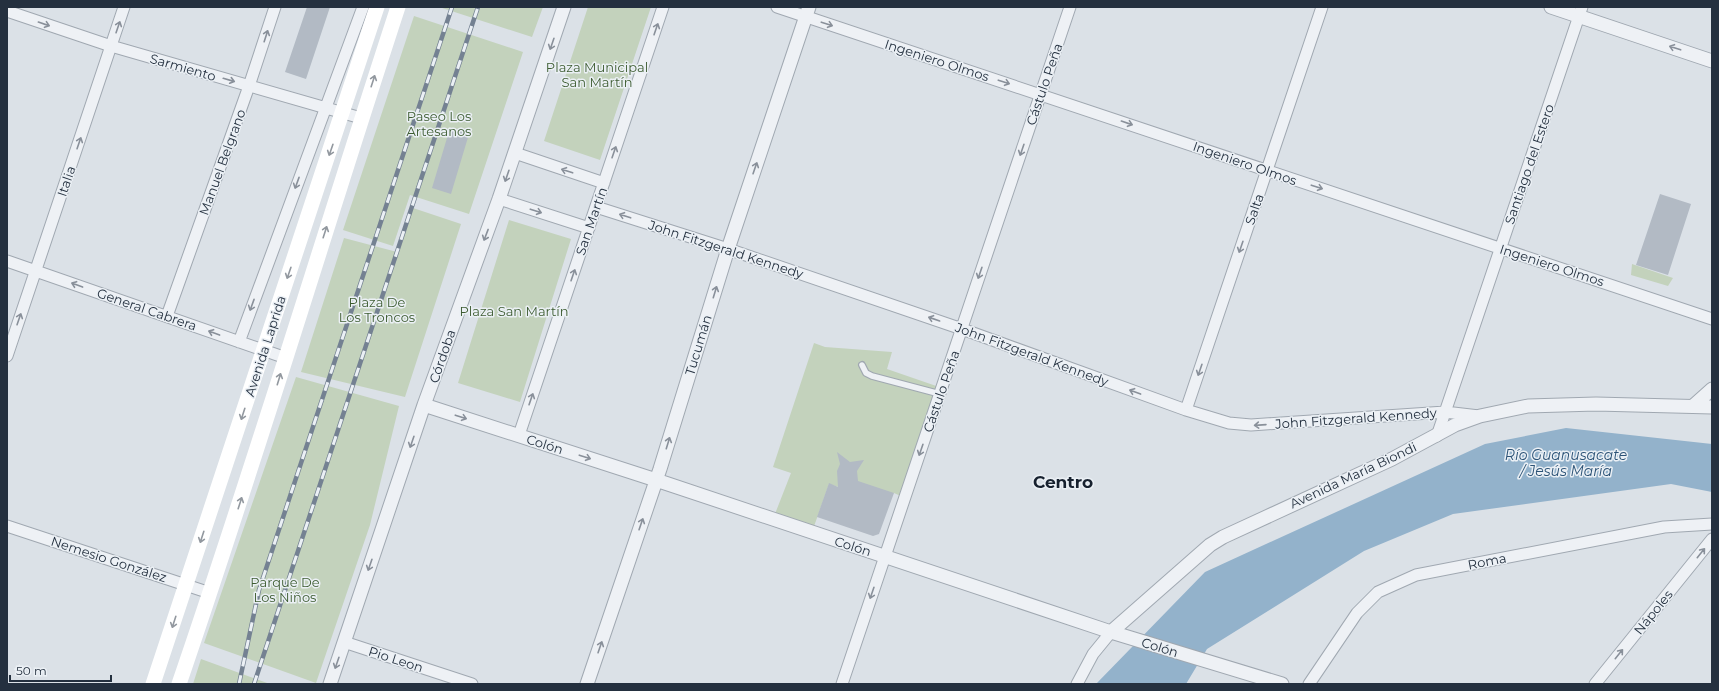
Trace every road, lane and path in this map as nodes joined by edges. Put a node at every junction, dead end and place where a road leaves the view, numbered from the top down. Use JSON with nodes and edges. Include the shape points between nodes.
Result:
{"nodes":[{"id":1,"x":124,"y":7,"type":"edge"},
{"id":2,"x":275,"y":7,"type":"edge"},
{"id":3,"x":363,"y":7,"type":"edge"},
{"id":4,"x":377,"y":7,"type":"edge"},
{"id":5,"x":398,"y":7,"type":"edge"},
{"id":6,"x":564,"y":7,"type":"edge"},
{"id":7,"x":663,"y":7,"type":"edge"},
{"id":8,"x":777,"y":7,"type":"edge"},
{"id":9,"x":1070,"y":7,"type":"edge"},
{"id":10,"x":1322,"y":7,"type":"edge"},
{"id":11,"x":1551,"y":7,"type":"edge"},
{"id":12,"x":7,"y":11,"type":"edge"},
{"id":13,"x":808,"y":12,"type":"edge"},
{"id":14,"x":1580,"y":12,"type":"edge"},
{"id":15,"x":111,"y":46,"type":"junction"},
{"id":16,"x":1712,"y":60,"type":"edge"},
{"id":17,"x":249,"y":86,"type":"junction"},
{"id":18,"x":1041,"y":94,"type":"junction"},
{"id":19,"x":324,"y":107,"type":"junction"},
{"id":20,"x":343,"y":113,"type":"junction"},
{"id":21,"x":361,"y":118,"type":"junction"},
{"id":22,"x":515,"y":154,"type":"junction"},
{"id":23,"x":1267,"y":170,"type":"junction"},
{"id":24,"x":604,"y":183,"type":"junction"},
{"id":25,"x":499,"y":199,"type":"junction"},
{"id":26,"x":596,"y":207,"type":"junction"},
{"id":27,"x":588,"y":228,"type":"junction"},
{"id":28,"x":1500,"y":248,"type":"junction"},
{"id":29,"x":728,"y":249,"type":"junction"},
{"id":30,"x":7,"y":261,"type":"edge"},
{"id":31,"x":36,"y":270,"type":"junction"},
{"id":32,"x":167,"y":316,"type":"junction"},
{"id":33,"x":1712,"y":319,"type":"edge"},
{"id":34,"x":962,"y":329,"type":"junction"},
{"id":35,"x":238,"y":342,"type":"junction"},
{"id":36,"x":264,"y":350,"type":"junction"},
{"id":37,"x":7,"y":356,"type":"edge"},
{"id":38,"x":286,"y":358,"type":"junction"},
{"id":39,"x":862,"y":365,"type":"dead end"},
{"id":40,"x":1712,"y":390,"type":"edge"},
{"id":41,"x":940,"y":394,"type":"junction"},
{"id":42,"x":424,"y":405,"type":"junction"},
{"id":43,"x":1693,"y":406,"type":"junction"},
{"id":44,"x":1712,"y":406,"type":"edge"},
{"id":45,"x":1186,"y":410,"type":"junction"},
{"id":46,"x":1445,"y":412,"type":"junction"},
{"id":47,"x":1480,"y":416,"type":"junction"},
{"id":48,"x":519,"y":436,"type":"junction"},
{"id":49,"x":1437,"y":436,"type":"junction"},
{"id":50,"x":656,"y":480,"type":"junction"},
{"id":51,"x":1712,"y":524,"type":"edge"},
{"id":52,"x":7,"y":526,"type":"edge"},
{"id":53,"x":1712,"y":539,"type":"edge"},
{"id":54,"x":885,"y":556,"type":"junction"},
{"id":55,"x":186,"y":585,"type":"junction"},
{"id":56,"x":210,"y":593,"type":"junction"},
{"id":57,"x":1111,"y":632,"type":"junction"},
{"id":58,"x":344,"y":642,"type":"junction"},
{"id":59,"x":153,"y":684,"type":"edge"},
{"id":60,"x":179,"y":684,"type":"edge"},
{"id":61,"x":330,"y":684,"type":"edge"},
{"id":62,"x":472,"y":684,"type":"edge"},
{"id":63,"x":588,"y":684,"type":"edge"},
{"id":64,"x":842,"y":684,"type":"edge"},
{"id":65,"x":1077,"y":684,"type":"edge"},
{"id":66,"x":1282,"y":684,"type":"edge"},
{"id":67,"x":1309,"y":684,"type":"edge"},
{"id":68,"x":1595,"y":684,"type":"edge"}],
"edges":[{"from":15,"to":1,"type":"street","name":"Italia","one_way":true},
{"from":17,"to":2,"type":"street","name":"Manuel Belgrano","one_way":true},
{"from":3,"to":19,"type":"street"},
{"from":4,"to":20,"type":"main road","name":"Avenida Laprida"},
{"from":21,"to":5,"type":"main road","name":"Avenida Laprida","one_way":true},
{"from":6,"to":22,"type":"street","name":"Córdoba","one_way":true},
{"from":24,"to":7,"type":"street","name":"San Martín","one_way":true},
{"from":8,"to":13,"type":"street","name":"Ingeniero Olmos"},
{"from":9,"to":18,"type":"street","name":"Cástulo Peña"},
{"from":10,"to":23,"type":"street","name":"Salta"},
{"from":11,"to":14,"type":"street"},
{"from":12,"to":15,"type":"street","name":"Sarmiento","one_way":true},
{"from":13,"to":18,"type":"street","name":"Ingeniero Olmos","one_way":true},
{"from":29,"to":13,"type":"street","name":"Tucumán","one_way":true},
{"from":16,"to":14,"type":"street","one_way":true},
{"from":14,"to":28,"type":"street","name":"Santiago del Estero"},
{"from":15,"to":17,"type":"street","name":"Sarmiento","one_way":true},
{"from":31,"to":15,"type":"street","name":"Italia","one_way":true},
{"from":17,"to":19,"type":"street","name":"Sarmiento"},
{"from":17,"to":32,"type":"street","name":"Manuel Belgrano"},
{"from":18,"to":23,"type":"street","name":"Ingeniero Olmos","one_way":true},
{"from":18,"to":34,"type":"street","name":"Cástulo Peña","one_way":true},
{"from":19,"to":20,"type":"street","name":"Sarmiento"},
{"from":19,"to":35,"type":"street","one_way":true},
{"from":20,"to":21,"type":"street","name":"Sarmiento"},
{"from":20,"to":36,"type":"main road","name":"Avenida Laprida","one_way":true},
{"from":38,"to":21,"type":"main road","name":"Avenida Laprida","one_way":true},
{"from":24,"to":22,"type":"street","one_way":true},
{"from":22,"to":25,"type":"street","name":"Córdoba","one_way":true},
{"from":23,"to":28,"type":"street","name":"Ingeniero Olmos","one_way":true},
{"from":23,"to":45,"type":"street","name":"Salta","one_way":true},
{"from":24,"to":26,"type":"street","name":"San Martín"},
{"from":25,"to":27,"type":"street","one_way":true},
{"from":25,"to":42,"type":"street","name":"Córdoba","one_way":true},
{"from":26,"to":27,"type":"street","name":"San Martín"},
{"from":29,"to":26,"type":"street","name":"John Fitzgerald Kennedy","one_way":true},
{"from":48,"to":27,"type":"street","name":"San Martín","one_way":true},
{"from":28,"to":33,"type":"street","name":"Ingeniero Olmos"},
{"from":28,"to":46,"type":"street","name":"Santiago del Estero"},
{"from":34,"to":29,"type":"street","name":"John Fitzgerald Kennedy","one_way":true},
{"from":50,"to":29,"type":"street","name":"Tucumán","one_way":true},
{"from":30,"to":31,"type":"street","name":"General Cabrera"},
{"from":32,"to":31,"type":"street","name":"General Cabrera","one_way":true},
{"from":37,"to":31,"type":"street","name":"Italia","one_way":true},
{"from":35,"to":32,"type":"street","name":"General Cabrera","one_way":true},
{"from":34,"to":41,"type":"street","name":"Cástulo Peña"},
{"from":45,"to":34,"type":"street","name":"John Fitzgerald Kennedy","one_way":true},
{"from":35,"to":36,"type":"street","name":"General Cabrera"},
{"from":36,"to":38,"type":"street","name":"General Cabrera"},
{"from":36,"to":55,"type":"main road","name":"Avenida Laprida","one_way":true},
{"from":56,"to":38,"type":"main road","name":"Avenida Laprida","one_way":true},
{"from":39,"to":41,"type":"lane","via":[[866,373],[872,376]]},
{"from":40,"to":43,"type":"street"},
{"from":41,"to":54,"type":"street","name":"Cástulo Peña","one_way":true},
{"from":42,"to":48,"type":"street","name":"Colón","one_way":true},
{"from":42,"to":58,"type":"street","name":"Córdoba","one_way":true},
{"from":43,"to":44,"type":"street","name":"Avenida María Biondi"},
{"from":43,"to":47,"type":"street","name":"Avenida María Biondi","via":[[1528,406]]},
{"from":46,"to":45,"type":"street","name":"John Fitzgerald Kennedy","one_way":true,"via":[[1251,425],[1229,423]]},
{"from":46,"to":47,"type":"street","name":"John Fitzgerald Kennedy"},
{"from":46,"to":49,"type":"street","name":"Santiago del Estero"},
{"from":47,"to":49,"type":"street","name":"Avenida María Biondi","via":[[1455,425]]},
{"from":48,"to":50,"type":"street","name":"Colón","one_way":true},
{"from":49,"to":57,"type":"street","name":"Avenida María Biondi","via":[[1222,537]]},
{"from":50,"to":54,"type":"street","name":"Colón"},
{"from":63,"to":50,"type":"street","name":"Tucumán","one_way":true},
{"from":51,"to":67,"type":"street","name":"Roma","via":[[1664,527],[1416,575],[1378,592],[1357,613]]},
{"from":52,"to":55,"type":"street","name":"Nemesio González"},
{"from":68,"to":53,"type":"street","name":"Nápoles","one_way":true},
{"from":54,"to":57,"type":"street","name":"Colón"},
{"from":54,"to":64,"type":"street","name":"Cástulo Peña","one_way":true},
{"from":55,"to":56,"type":"street","name":"Nemesio González"},
{"from":55,"to":59,"type":"main road","name":"Avenida Laprida","one_way":true},
{"from":56,"to":60,"type":"main road","name":"Avenida Laprida"},
{"from":57,"to":65,"type":"street","name":"Avenida María Biondi","via":[[1093,654]]},
{"from":57,"to":66,"type":"street","name":"Colón"},
{"from":58,"to":61,"type":"street","name":"Córdoba","one_way":true},
{"from":58,"to":62,"type":"street","name":"Pio Leon"}]}
